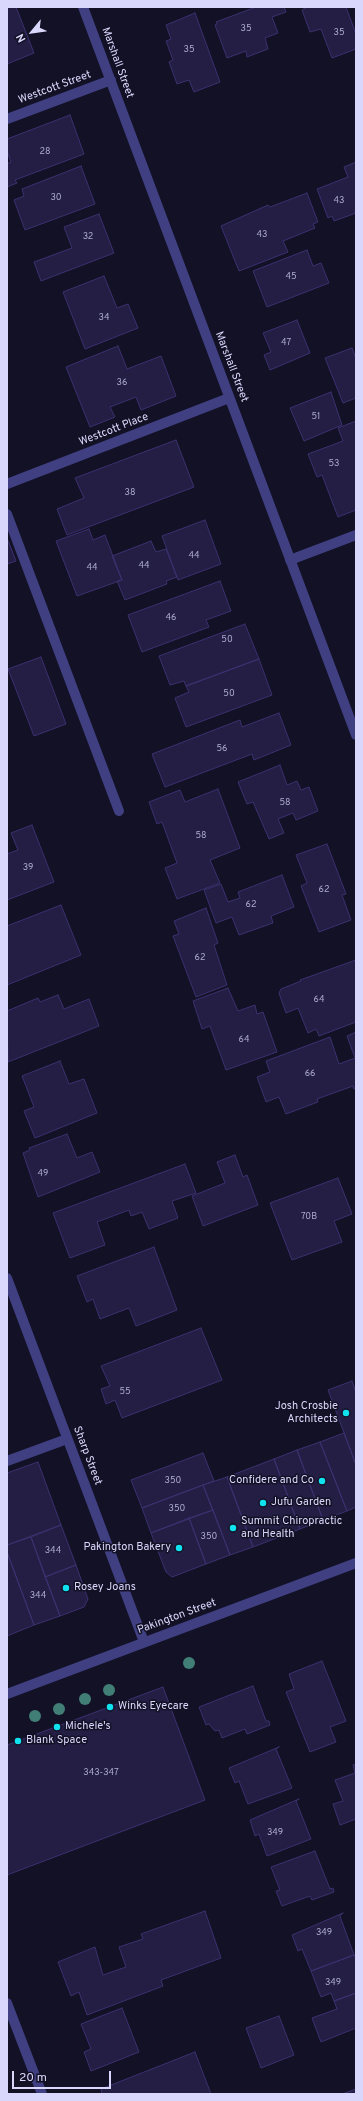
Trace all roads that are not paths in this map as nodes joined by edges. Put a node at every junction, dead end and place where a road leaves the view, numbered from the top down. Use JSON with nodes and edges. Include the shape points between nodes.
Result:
{"nodes":[{"id":1,"x":83,"y":7,"type":"edge"},
{"id":2,"x":110,"y":80,"type":"junction"},
{"id":3,"x":7,"y":119,"type":"edge"},
{"id":4,"x":229,"y":398,"type":"junction"},
{"id":5,"x":7,"y":484,"type":"edge"},
{"id":6,"x":7,"y":514,"type":"edge"},
{"id":7,"x":356,"y":535,"type":"edge"},
{"id":8,"x":290,"y":560,"type":"junction"},
{"id":9,"x":356,"y":735,"type":"edge"},
{"id":10,"x":119,"y":811,"type":"dead end"},
{"id":11,"x":7,"y":1278,"type":"edge"},
{"id":12,"x":67,"y":1439,"type":"junction"},
{"id":13,"x":7,"y":1461,"type":"edge"},
{"id":14,"x":356,"y":1563,"type":"edge"},
{"id":15,"x":144,"y":1642,"type":"junction"},
{"id":16,"x":7,"y":1694,"type":"edge"},
{"id":17,"x":7,"y":2003,"type":"edge"},
{"id":18,"x":42,"y":2094,"type":"edge"}],
"edges":[{"from":1,"to":2,"type":"street","name":"Marshall Street"},
{"from":2,"to":3,"type":"street","name":"Westcott Street"},
{"from":2,"to":4,"type":"street","name":"Marshall Street"},
{"from":4,"to":5,"type":"street","name":"Westcott Place"},
{"from":4,"to":8,"type":"street","name":"Marshall Street"},
{"from":6,"to":10,"type":"street"},
{"from":7,"to":8,"type":"street"},
{"from":8,"to":9,"type":"street","name":"Marshall Street"},
{"from":11,"to":12,"type":"street","name":"Sharp Street"},
{"from":12,"to":13,"type":"street"},
{"from":12,"to":15,"type":"street","name":"Sharp Street"},
{"from":14,"to":15,"type":"street","name":"Pakington Street"},
{"from":15,"to":16,"type":"street","name":"Pakington Street"},
{"from":17,"to":18,"type":"street"}]}
